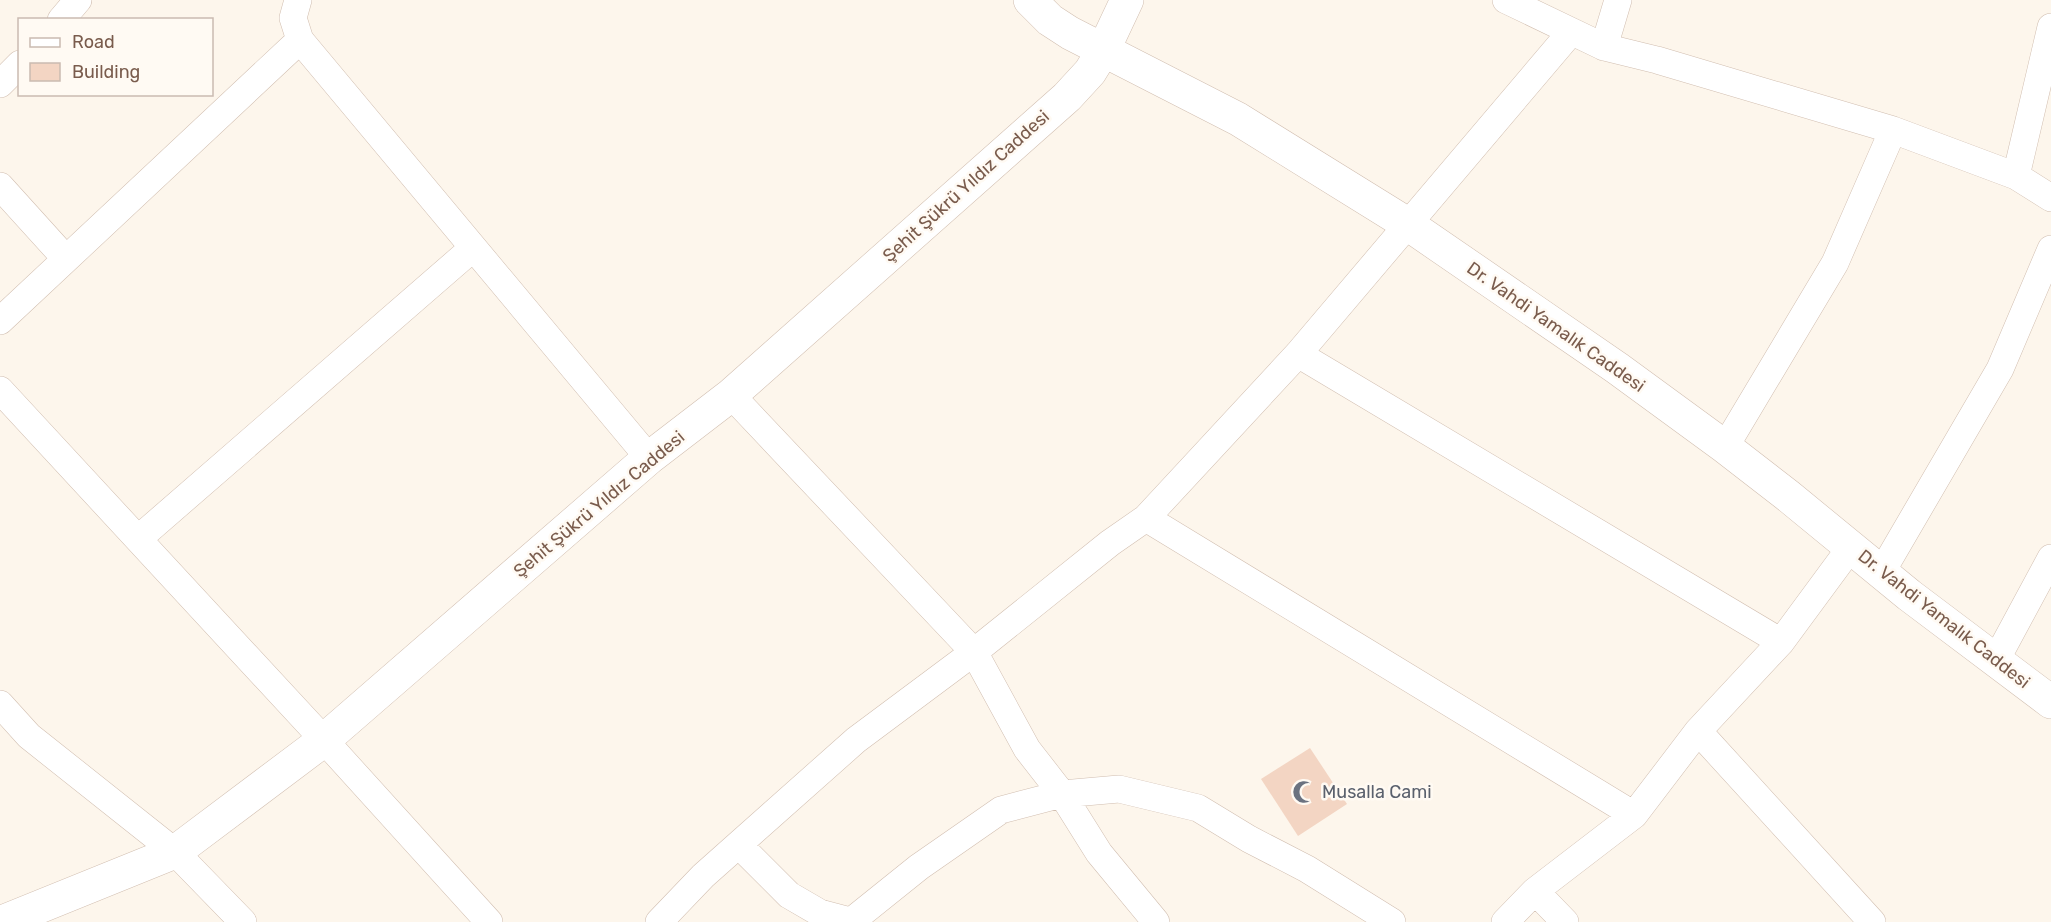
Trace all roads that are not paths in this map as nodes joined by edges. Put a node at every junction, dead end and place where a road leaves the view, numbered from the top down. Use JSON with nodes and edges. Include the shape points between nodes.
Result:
{"nodes":[{"id":1,"x":78,"y":0,"type":"edge"},
{"id":2,"x":298,"y":0,"type":"edge"},
{"id":3,"x":1030,"y":0,"type":"edge"},
{"id":4,"x":1127,"y":0,"type":"edge"},
{"id":5,"x":1506,"y":0,"type":"edge"},
{"id":6,"x":1618,"y":0,"type":"edge"},
{"id":7,"x":63,"y":18,"type":"edge"},
{"id":8,"x":2051,"y":27,"type":"edge"},
{"id":9,"x":1571,"y":32,"type":"junction"},
{"id":10,"x":300,"y":40,"type":"junction"},
{"id":11,"x":1604,"y":47,"type":"junction"},
{"id":12,"x":1103,"y":51,"type":"junction"},
{"id":13,"x":18,"y":66,"type":"edge"},
{"id":14,"x":0,"y":84,"type":"edge"},
{"id":15,"x":1893,"y":130,"type":"junction"},
{"id":16,"x":2016,"y":176,"type":"junction"},
{"id":17,"x":0,"y":186,"type":"edge"},
{"id":18,"x":2051,"y":198,"type":"edge"},
{"id":19,"x":1409,"y":225,"type":"junction"},
{"id":20,"x":473,"y":248,"type":"junction"},
{"id":21,"x":2051,"y":249,"type":"edge"},
{"id":22,"x":66,"y":260,"type":"junction"},
{"id":23,"x":0,"y":321,"type":"edge"},
{"id":24,"x":1298,"y":354,"type":"junction"},
{"id":25,"x":0,"y":390,"type":"edge"},
{"id":26,"x":731,"y":395,"type":"junction"},
{"id":27,"x":1725,"y":447,"type":"junction"},
{"id":28,"x":649,"y":458,"type":"junction"},
{"id":29,"x":1146,"y":518,"type":"junction"},
{"id":30,"x":138,"y":539,"type":"junction"},
{"id":31,"x":1851,"y":547,"type":"junction"},
{"id":32,"x":2051,"y":558,"type":"edge"},
{"id":33,"x":1881,"y":573,"type":"junction"},
{"id":34,"x":1780,"y":642,"type":"junction"},
{"id":35,"x":974,"y":652,"type":"junction"},
{"id":36,"x":1996,"y":660,"type":"junction"},
{"id":37,"x":2051,"y":702,"type":"edge"},
{"id":38,"x":0,"y":704,"type":"edge"},
{"id":39,"x":1698,"y":731,"type":"junction"},
{"id":40,"x":324,"y":740,"type":"junction"},
{"id":41,"x":1062,"y":794,"type":"junction"},
{"id":42,"x":1634,"y":815,"type":"junction"},
{"id":43,"x":739,"y":845,"type":"junction"},
{"id":44,"x":175,"y":852,"type":"junction"},
{"id":45,"x":1535,"y":891,"type":"junction"},
{"id":46,"x":853,"y":921,"type":"edge"},
{"id":47,"x":2,"y":922,"type":"edge"},
{"id":48,"x":243,"y":922,"type":"edge"},
{"id":49,"x":489,"y":922,"type":"edge"},
{"id":50,"x":659,"y":922,"type":"edge"},
{"id":51,"x":1156,"y":922,"type":"edge"},
{"id":52,"x":1392,"y":922,"type":"edge"},
{"id":53,"x":1505,"y":922,"type":"edge"},
{"id":54,"x":1565,"y":922,"type":"edge"},
{"id":55,"x":1872,"y":922,"type":"edge"}],
"edges":[{"from":1,"to":7,"type":"street"},
{"from":2,"to":10,"type":"street","via":[[293,18]]},
{"from":3,"to":12,"type":"street","name":"Dr. Vahdi Yamalık Caddesi","via":[[1050,20]]},
{"from":4,"to":12,"type":"street","name":"Şehit Şükrü Yıldız Caddesi"},
{"from":5,"to":9,"type":"street"},
{"from":6,"to":11,"type":"street"},
{"from":8,"to":16,"type":"street"},
{"from":9,"to":11,"type":"street"},
{"from":9,"to":19,"type":"street"},
{"from":10,"to":20,"type":"street"},
{"from":10,"to":22,"type":"street"},
{"from":11,"to":15,"type":"street"},
{"from":12,"to":19,"type":"street","name":"Dr. Vahdi Yamalık Caddesi","via":[[1238,119]]},
{"from":12,"to":26,"type":"street","name":"Şehit Şükrü Yıldız Caddesi","via":[[1090,72],[1066,97]]},
{"from":13,"to":14,"type":"street"},
{"from":15,"to":16,"type":"street"},
{"from":15,"to":27,"type":"street","via":[[1835,263]]},
{"from":16,"to":18,"type":"street"},
{"from":17,"to":22,"type":"street"},
{"from":19,"to":24,"type":"street"},
{"from":19,"to":27,"type":"street","name":"Dr. Vahdi Yamalık Caddesi"},
{"from":20,"to":28,"type":"street"},
{"from":20,"to":30,"type":"street"},
{"from":21,"to":33,"type":"street","via":[[2000,369]]},
{"from":22,"to":23,"type":"street"},
{"from":24,"to":29,"type":"street"},
{"from":24,"to":34,"type":"street"},
{"from":25,"to":30,"type":"street"},
{"from":26,"to":28,"type":"street","name":"Şehit Şükrü Yıldız Caddesi"},
{"from":26,"to":35,"type":"street"},
{"from":27,"to":31,"type":"street","name":"Dr. Vahdi Yamalık Caddesi"},
{"from":28,"to":40,"type":"street","name":"Şehit Şükrü Yıldız Caddesi"},
{"from":29,"to":35,"type":"street"},
{"from":29,"to":42,"type":"street"},
{"from":30,"to":40,"type":"street"},
{"from":31,"to":33,"type":"street","name":"Dr. Vahdi Yamalık Caddesi"},
{"from":31,"to":34,"type":"street"},
{"from":32,"to":36,"type":"street"},
{"from":33,"to":36,"type":"street","name":"Dr. Vahdi Yamalık Caddesi"},
{"from":34,"to":39,"type":"street"},
{"from":35,"to":41,"type":"street","via":[[1027,749]]},
{"from":35,"to":43,"type":"street","via":[[856,740]]},
{"from":36,"to":37,"type":"street","name":"Dr. Vahdi Yamalık Caddesi"},
{"from":38,"to":44,"type":"street","via":[[29,735]]},
{"from":39,"to":42,"type":"street"},
{"from":39,"to":55,"type":"street"},
{"from":40,"to":44,"type":"street","name":"Şehit Şükrü Yıldız Caddesi"},
{"from":40,"to":49,"type":"street"},
{"from":41,"to":46,"type":"street","via":[[1001,810]]},
{"from":41,"to":51,"type":"street","via":[[1099,854]]},
{"from":41,"to":52,"type":"street","via":[[1119,789],[1198,808]]},
{"from":42,"to":45,"type":"street"},
{"from":43,"to":46,"type":"street","via":[[789,895],[820,913]]},
{"from":43,"to":50,"type":"street"},
{"from":44,"to":47,"type":"street","name":"Şehit Şükrü Yıldız Caddesi"},
{"from":44,"to":48,"type":"street"},
{"from":45,"to":53,"type":"street"},
{"from":45,"to":54,"type":"street"}]}
